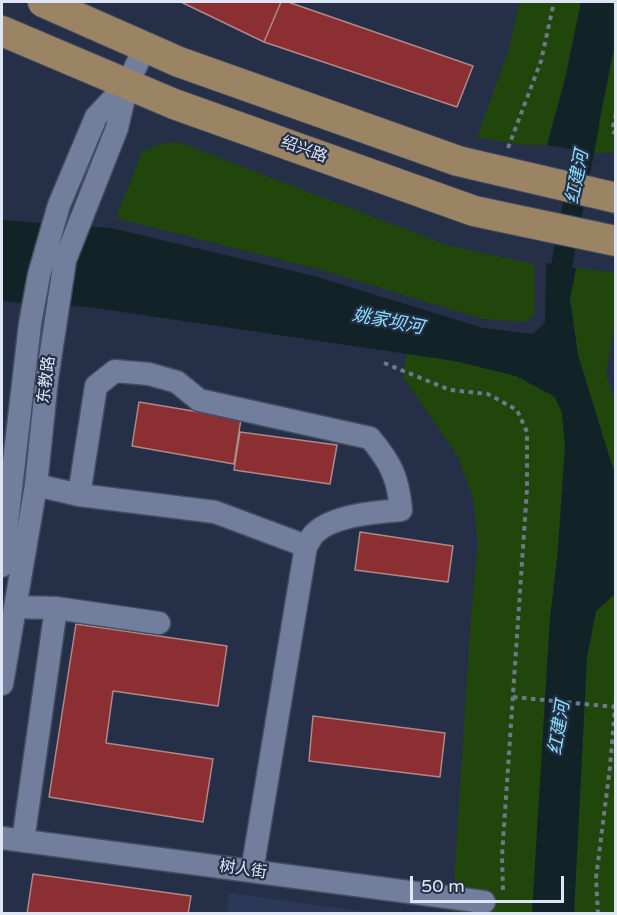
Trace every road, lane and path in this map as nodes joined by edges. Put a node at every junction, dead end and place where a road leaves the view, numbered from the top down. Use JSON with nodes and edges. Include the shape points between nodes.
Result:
{"nodes":[{"id":1,"x":43,"y":2,"type":"edge"},
{"id":2,"x":554,"y":2,"type":"edge"},
{"id":3,"x":85,"y":10,"type":"edge"},
{"id":4,"x":2,"y":31,"type":"edge"},
{"id":5,"x":145,"y":47,"type":"junction"},
{"id":6,"x":127,"y":85,"type":"junction"},
{"id":7,"x":615,"y":114,"type":"edge"},
{"id":8,"x":615,"y":134,"type":"edge"},
{"id":9,"x":500,"y":171,"type":"junction"},
{"id":10,"x":589,"y":192,"type":"edge"},
{"id":11,"x":615,"y":241,"type":"edge"},
{"id":12,"x":384,"y":363,"type":"dead end"},
{"id":13,"x":36,"y":377,"type":"junction"},
{"id":14,"x":36,"y":485,"type":"junction"},
{"id":15,"x":79,"y":495,"type":"junction"},
{"id":16,"x":306,"y":546,"type":"junction"},
{"id":17,"x":2,"y":556,"type":"edge"},
{"id":18,"x":15,"y":607,"type":"junction"},
{"id":19,"x":56,"y":608,"type":"junction"},
{"id":20,"x":159,"y":623,"type":"dead end"},
{"id":21,"x":2,"y":684,"type":"edge"},
{"id":22,"x":615,"y":696,"type":"edge"},
{"id":23,"x":513,"y":697,"type":"junction"},
{"id":24,"x":615,"y":707,"type":"edge"},
{"id":25,"x":614,"y":740,"type":"edge"},
{"id":26,"x":12,"y":839,"type":"edge"},
{"id":27,"x":252,"y":871,"type":"junction"},
{"id":28,"x":493,"y":902,"type":"joint"},
{"id":29,"x":598,"y":914,"type":"edge"}],
"edges":[{"from":1,"to":3,"type":"main road"},
{"from":2,"to":9,"type":"path","via":[[541,62]]},
{"from":3,"to":5,"type":"main road"},
{"from":4,"to":6,"type":"main road","name":"绍兴路"},
{"from":5,"to":6,"type":"street","name":"东教路"},
{"from":5,"to":9,"type":"main road","via":[[458,161]]},
{"from":6,"to":11,"type":"main road","name":"绍兴路","via":[[474,211]]},
{"from":6,"to":13,"type":"street","name":"东教路","via":[[117,128],[65,260]]},
{"from":6,"to":13,"type":"street","name":"东教路","via":[[96,117],[59,205],[30,324]]},
{"from":7,"to":8,"type":"path"},
{"from":9,"to":10,"type":"main road"},
{"from":12,"to":23,"type":"path","via":[[450,390],[488,394],[517,410],[527,432],[528,489]]},
{"from":13,"to":14,"type":"street","name":"东教路"},
{"from":13,"to":17,"type":"street","name":"东教路"},
{"from":14,"to":15,"type":"street"},
{"from":14,"to":18,"type":"street","name":"东教路"},
{"from":15,"to":16,"type":"street","via":[[215,512]]},
{"from":15,"to":16,"type":"street","via":[[96,386],[115,371],[149,374],[177,382],[199,400],[369,438],[384,455],[399,484],[401,510],[338,520],[315,532]]},
{"from":16,"to":27,"type":"street"},
{"from":18,"to":19,"type":"street"},
{"from":18,"to":21,"type":"street","name":"东教路"},
{"from":19,"to":20,"type":"street"},
{"from":19,"to":26,"type":"street"},
{"from":22,"to":24,"type":"path"},
{"from":23,"to":24,"type":"path"},
{"from":23,"to":28,"type":"path","via":[[502,856]]},
{"from":24,"to":25,"type":"path"},
{"from":25,"to":29,"type":"path","via":[[597,878]]},
{"from":26,"to":27,"type":"street","name":"树人街"},
{"from":27,"to":28,"type":"street","name":"树人街"}]}
